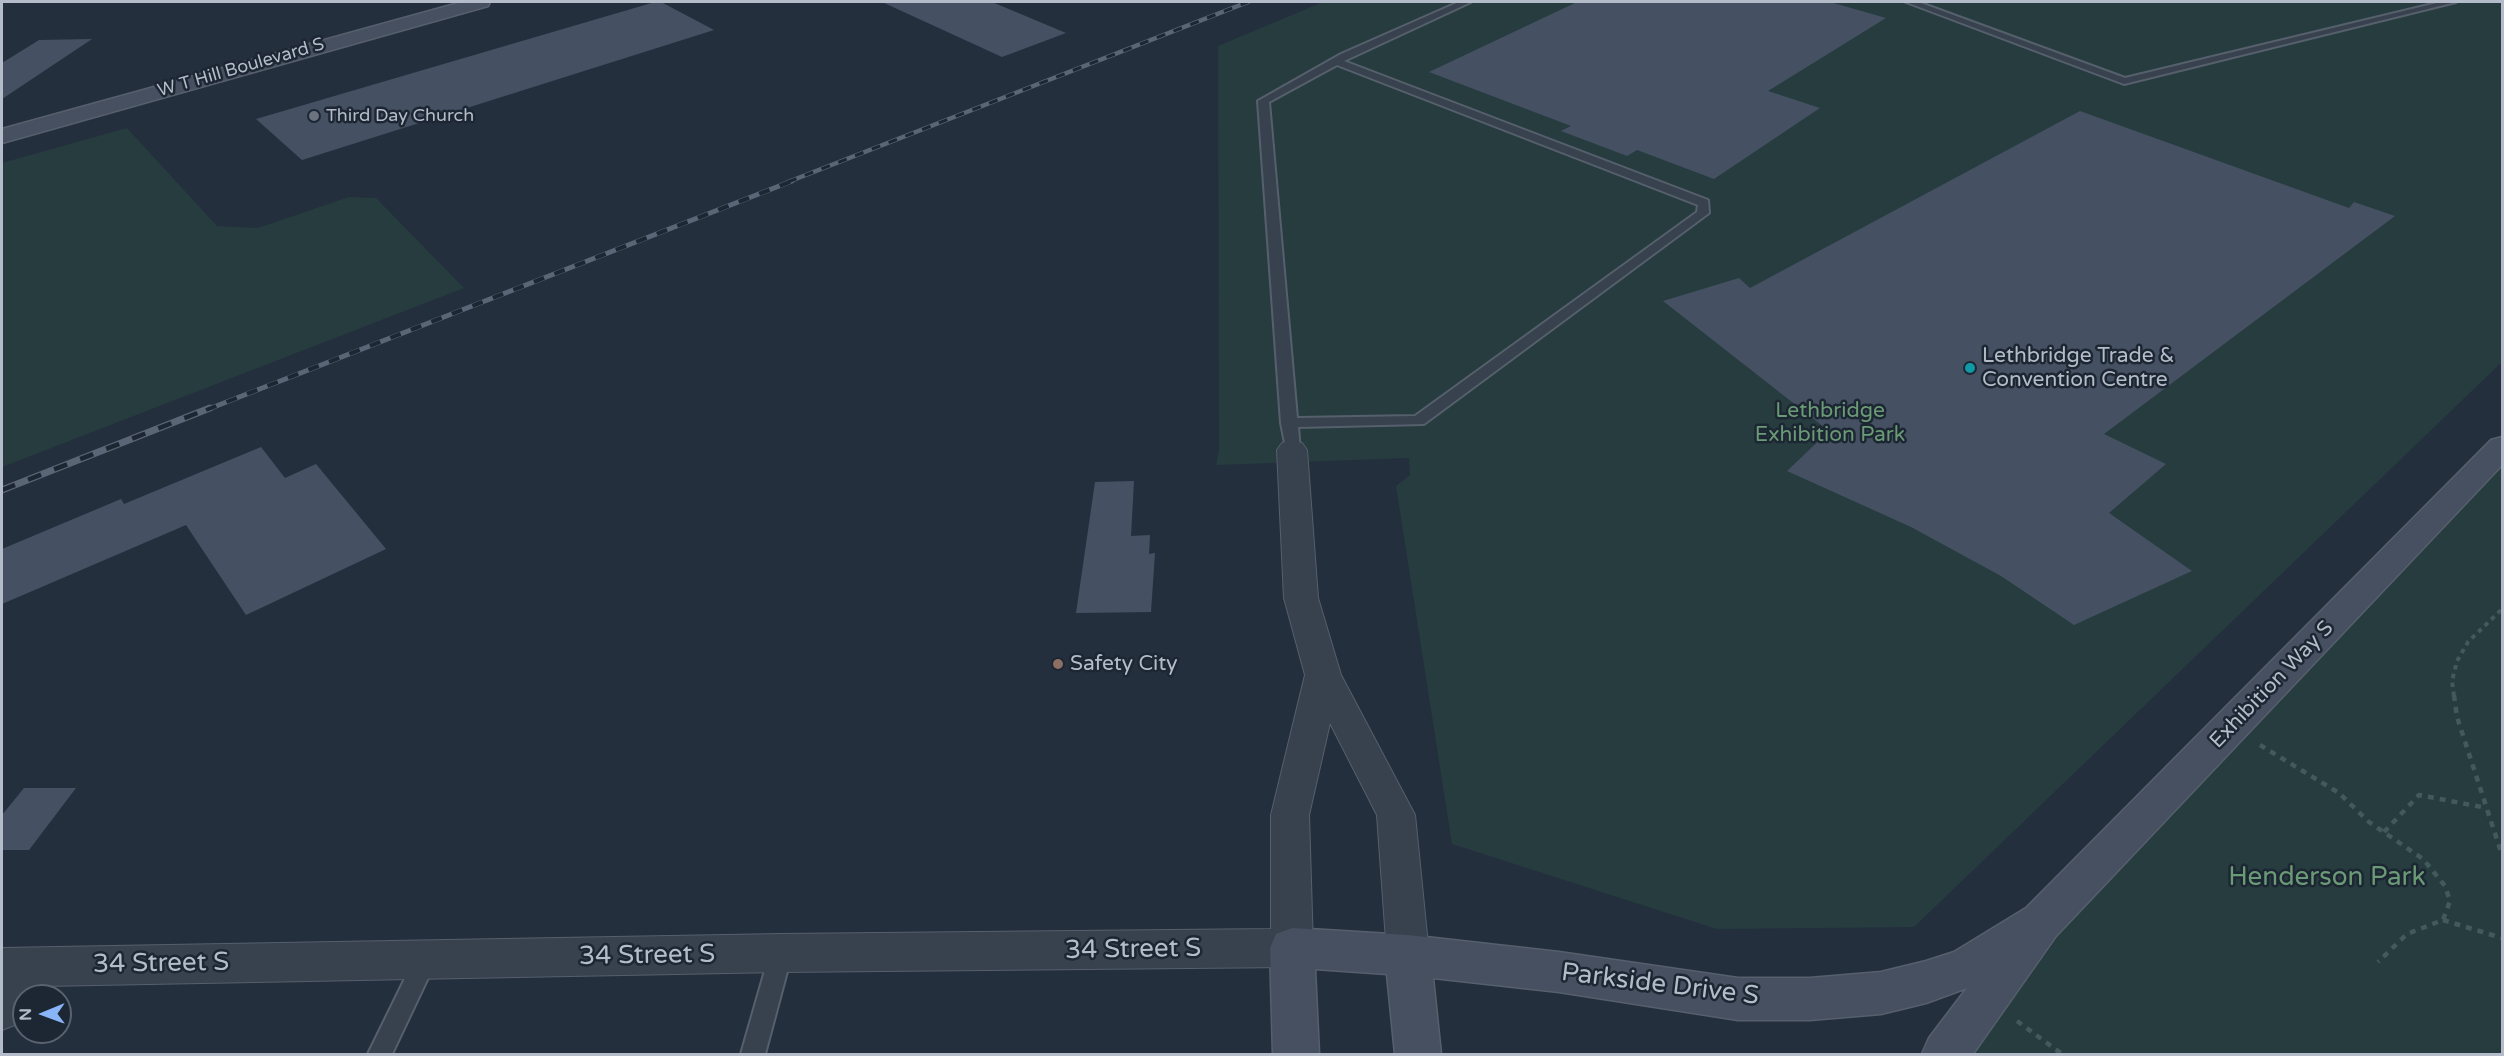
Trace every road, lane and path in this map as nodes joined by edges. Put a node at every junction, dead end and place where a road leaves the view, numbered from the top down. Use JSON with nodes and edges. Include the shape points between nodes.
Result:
{"nodes":[{"id":1,"x":481,"y":2,"type":"edge"},
{"id":2,"x":1466,"y":2,"type":"edge"},
{"id":3,"x":1911,"y":2,"type":"edge"},
{"id":4,"x":2451,"y":2,"type":"edge"},
{"id":5,"x":1336,"y":61,"type":"junction"},
{"id":6,"x":2,"y":135,"type":"edge"},
{"id":7,"x":1291,"y":437,"type":"junction"},
{"id":8,"x":2502,"y":447,"type":"edge"},
{"id":9,"x":2502,"y":609,"type":"edge"},
{"id":10,"x":1323,"y":675,"type":"junction"},
{"id":11,"x":2230,"y":728,"type":"junction"},
{"id":12,"x":2487,"y":808,"type":"junction"},
{"id":13,"x":2384,"y":832,"type":"junction"},
{"id":14,"x":2502,"y":855,"type":"edge"},
{"id":15,"x":2443,"y":920,"type":"junction"},
{"id":16,"x":2041,"y":922,"type":"junction"},
{"id":17,"x":2502,"y":938,"type":"edge"},
{"id":18,"x":1292,"y":948,"type":"junction"},
{"id":19,"x":781,"y":953,"type":"junction"},
{"id":20,"x":1408,"y":955,"type":"junction"},
{"id":21,"x":426,"y":959,"type":"junction"},
{"id":22,"x":2379,"y":962,"type":"dead end"},
{"id":23,"x":17,"y":966,"type":"edge"},
{"id":24,"x":2,"y":1010,"type":"edge"},
{"id":25,"x":2017,"y":1021,"type":"dead end"},
{"id":26,"x":380,"y":1054,"type":"edge"},
{"id":27,"x":753,"y":1054,"type":"edge"},
{"id":28,"x":1296,"y":1054,"type":"edge"},
{"id":29,"x":1418,"y":1054,"type":"edge"},
{"id":30,"x":1946,"y":1054,"type":"edge"},
{"id":31,"x":2062,"y":1054,"type":"edge"}],
"edges":[{"from":1,"to":6,"type":"street","name":"W T Hill Boulevard S"},
{"from":2,"to":5,"type":"lane"},
{"from":3,"to":4,"type":"lane","via":[[2124,81]]},
{"from":5,"to":7,"type":"lane","via":[[1263,101]]},
{"from":5,"to":7,"type":"lane","via":[[1690,196],[1704,203],[1703,213],[1419,421]]},
{"from":7,"to":10,"type":"street","via":[[1301,598]]},
{"from":8,"to":11,"type":"street","name":"Exhibition Way S"},
{"from":9,"to":12,"type":"path","via":[[2468,642],[2452,681],[2457,717]]},
{"from":10,"to":18,"type":"street","via":[[1290,815]]},
{"from":10,"to":20,"type":"street","via":[[1396,815]]},
{"from":11,"to":13,"type":"path","via":[[2339,793]]},
{"from":11,"to":16,"type":"street","name":"Exhibition Way S"},
{"from":12,"to":13,"type":"path","via":[[2420,795]]},
{"from":12,"to":14,"type":"path"},
{"from":13,"to":15,"type":"path","via":[[2423,859],[2445,886],[2450,901]]},
{"from":15,"to":17,"type":"path"},
{"from":15,"to":22,"type":"path","via":[[2407,934]]},
{"from":16,"to":20,"type":"street","name":"Parkside Drive S","via":[[1968,967],[1926,982],[1881,993],[1810,999],[1738,999],[1559,972]]},
{"from":16,"to":30,"type":"street"},
{"from":18,"to":19,"type":"street","name":"34 Street S"},
{"from":18,"to":20,"type":"street","name":"Parkside Drive S"},
{"from":18,"to":28,"type":"street"},
{"from":19,"to":21,"type":"street","name":"34 Street S"},
{"from":19,"to":27,"type":"lane"},
{"from":20,"to":29,"type":"street"},
{"from":21,"to":23,"type":"street","name":"34 Street S"},
{"from":21,"to":26,"type":"lane"},
{"from":23,"to":24,"type":"street"},
{"from":25,"to":31,"type":"path"}]}
